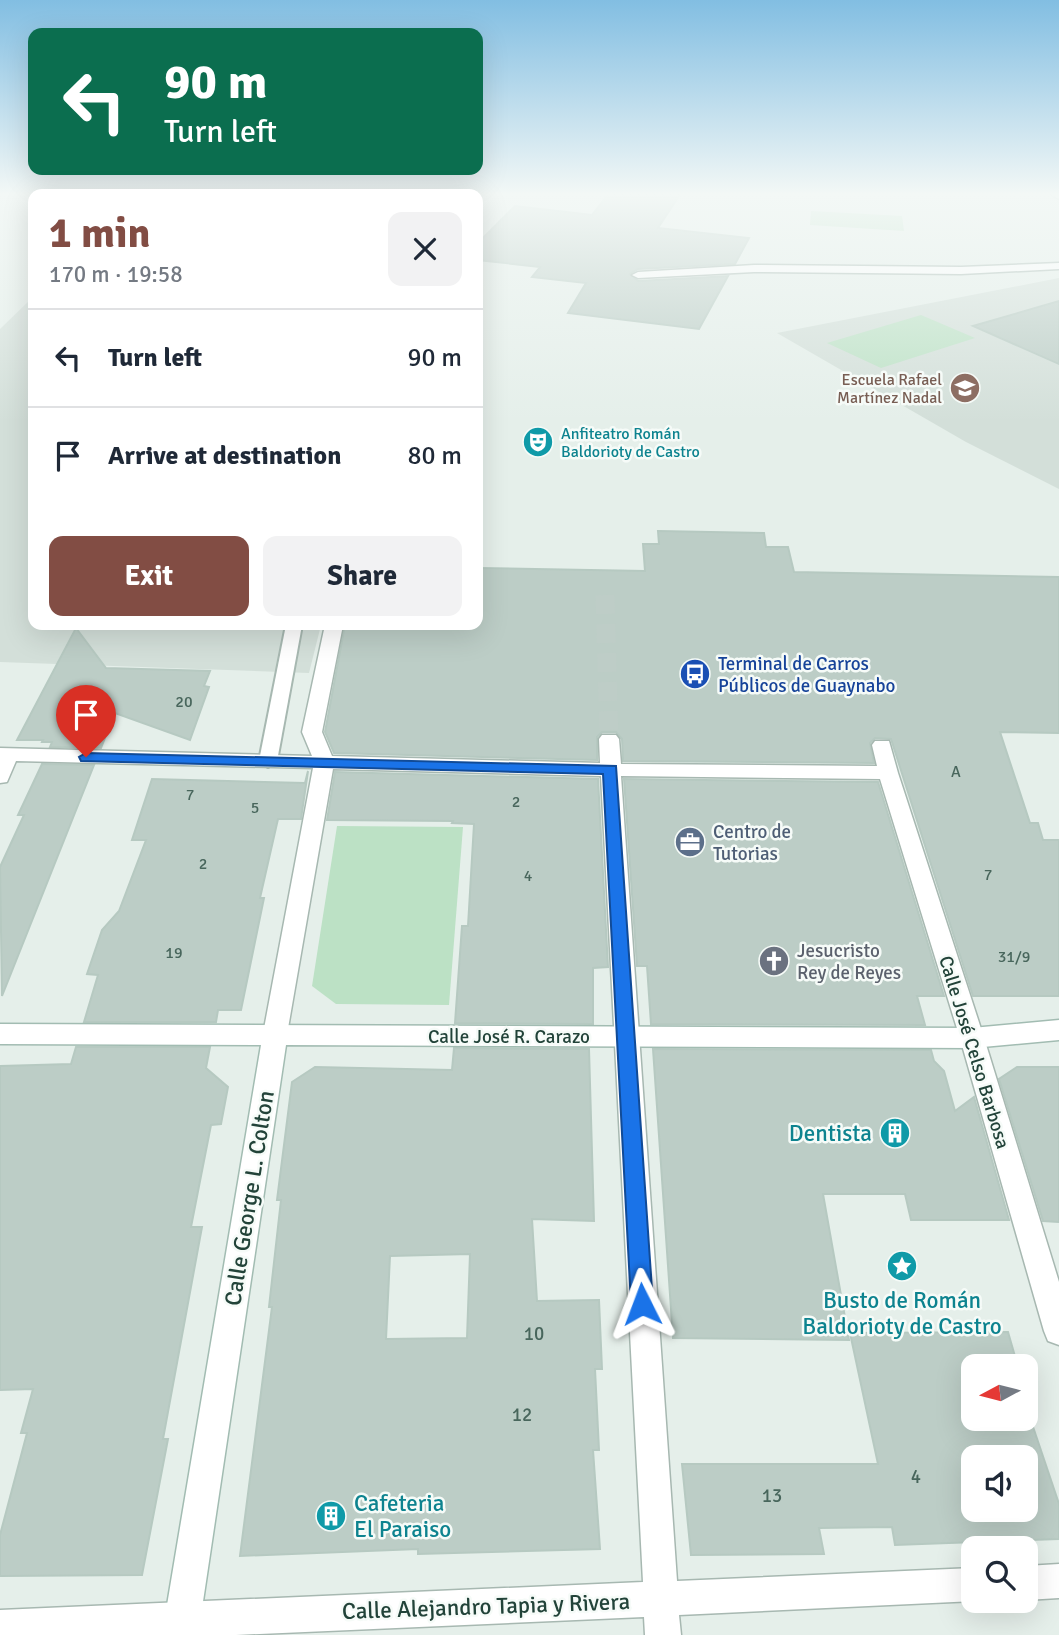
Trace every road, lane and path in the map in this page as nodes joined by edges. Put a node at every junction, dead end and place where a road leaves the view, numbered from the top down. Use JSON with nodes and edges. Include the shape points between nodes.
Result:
{"nodes":[{"id":1,"x":698,"y":269,"type":"edge"},
{"id":2,"x":938,"y":269,"type":"edge"},
{"id":3,"x":967,"y":269,"type":"edge"},
{"id":4,"x":638,"y":275,"type":"dead end"},
{"id":5,"x":293,"y":630,"type":"edge"},
{"id":6,"x":333,"y":630,"type":"edge"},
{"id":7,"x":609,"y":739,"type":"tunnel mouth"},
{"id":8,"x":882,"y":745,"type":"dead end"},
{"id":9,"x":4,"y":755,"type":"edge"},
{"id":10,"x":268,"y":761,"type":"junction"},
{"id":11,"x":324,"y":762,"type":"junction"},
{"id":12,"x":610,"y":770,"type":"junction"},
{"id":13,"x":888,"y":773,"type":"junction"},
{"id":14,"x":0,"y":777,"type":"edge"},
{"id":15,"x":1059,"y":1030,"type":"edge"},
{"id":16,"x":0,"y":1034,"type":"edge"},
{"id":17,"x":275,"y":1034,"type":"junction"},
{"id":18,"x":626,"y":1037,"type":"junction"},
{"id":19,"x":972,"y":1038,"type":"junction"},
{"id":20,"x":1059,"y":1331,"type":"edge"},
{"id":21,"x":1059,"y":1581,"type":"edge"},
{"id":22,"x":1038,"y":1582,"type":"edge"},
{"id":23,"x":961,"y":1585,"type":"edge"},
{"id":24,"x":660,"y":1598,"type":"junction"},
{"id":25,"x":181,"y":1627,"type":"edge"},
{"id":26,"x":0,"y":1628,"type":"edge"},
{"id":27,"x":663,"y":1635,"type":"edge"}],
"edges":[{"from":1,"to":4,"type":"street"},
{"from":2,"to":3,"type":"street"},
{"from":5,"to":10,"type":"lane"},
{"from":6,"to":11,"type":"street","via":[[312,732]]},
{"from":7,"to":12,"type":"street"},
{"from":8,"to":13,"type":"street","name":"Calle José Celso Barbosa"},
{"from":9,"to":10,"type":"street"},
{"from":9,"to":14,"type":"street"},
{"from":10,"to":11,"type":"street"},
{"from":11,"to":12,"type":"street"},
{"from":11,"to":17,"type":"street","name":"Calle George L. Colton"},
{"from":12,"to":13,"type":"street"},
{"from":12,"to":18,"type":"street"},
{"from":13,"to":19,"type":"street","name":"Calle José Celso Barbosa"},
{"from":15,"to":19,"type":"street","name":"Calle José R. Carazo"},
{"from":16,"to":17,"type":"street","name":"Calle José R. Carazo"},
{"from":17,"to":18,"type":"street","name":"Calle José R. Carazo"},
{"from":17,"to":25,"type":"street","name":"Calle George L. Colton"},
{"from":18,"to":19,"type":"street","name":"Calle José R. Carazo"},
{"from":18,"to":24,"type":"street"},
{"from":19,"to":20,"type":"street","name":"Calle José Celso Barbosa"},
{"from":21,"to":22,"type":"street"},
{"from":23,"to":24,"type":"street","name":"Calle Alejandro Tapia y Rivera"},
{"from":24,"to":25,"type":"street","name":"Calle Alejandro Tapia y Rivera"},
{"from":24,"to":27,"type":"street"},
{"from":25,"to":26,"type":"street","name":"Calle Alejandro Tapia y Rivera"}]}
